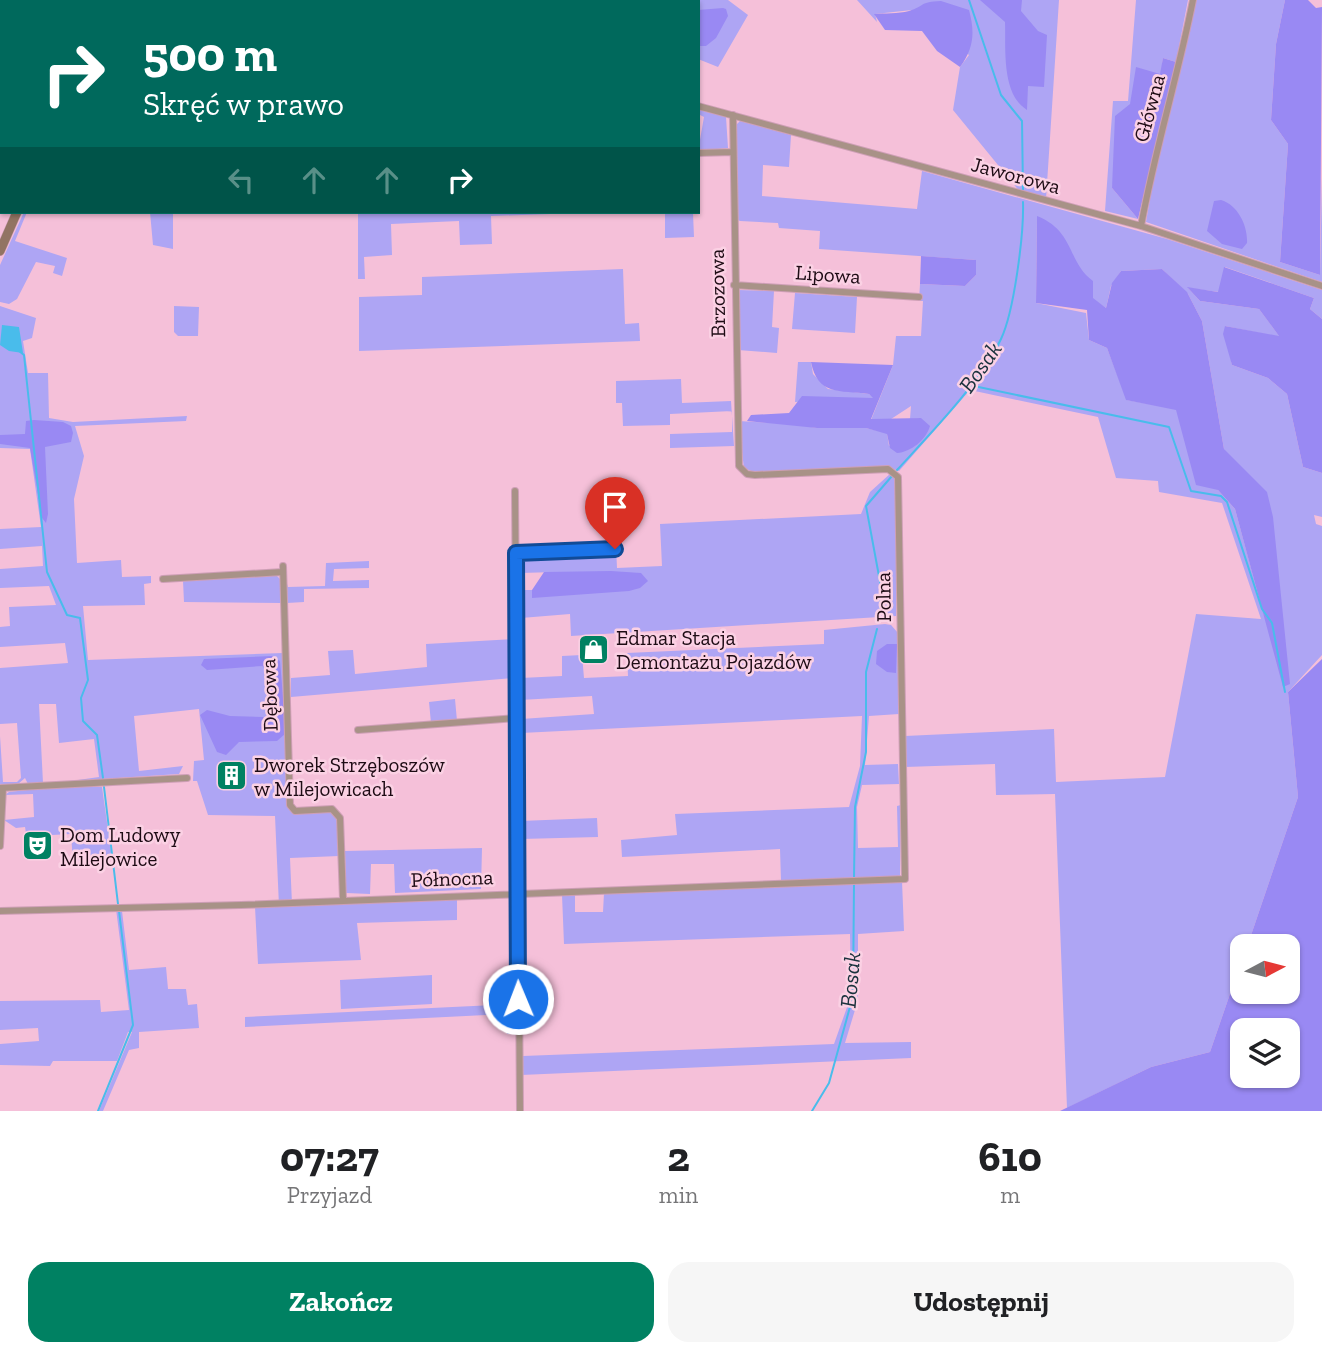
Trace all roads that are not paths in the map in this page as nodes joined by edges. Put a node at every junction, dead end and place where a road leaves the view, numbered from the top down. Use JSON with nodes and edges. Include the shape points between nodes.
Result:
{"nodes":[{"id":1,"x":1193,"y":0,"type":"edge"},
{"id":2,"x":700,"y":107,"type":"edge"},
{"id":3,"x":733,"y":115,"type":"junction"},
{"id":4,"x":733,"y":152,"type":"junction"},
{"id":5,"x":700,"y":153,"type":"edge"},
{"id":6,"x":16,"y":214,"type":"edge"},
{"id":7,"x":1141,"y":226,"type":"junction"},
{"id":8,"x":0,"y":251,"type":"edge"},
{"id":9,"x":734,"y":285,"type":"junction"},
{"id":10,"x":1322,"y":286,"type":"edge"},
{"id":11,"x":919,"y":297,"type":"dead end"},
{"id":12,"x":741,"y":470,"type":"joint"},
{"id":13,"x":515,"y":491,"type":"dead end"},
{"id":14,"x":615,"y":549,"type":"dead end"},
{"id":15,"x":516,"y":553,"type":"junction"},
{"id":16,"x":163,"y":579,"type":"dead end"},
{"id":17,"x":516,"y":718,"type":"junction"},
{"id":18,"x":358,"y":730,"type":"dead end"},
{"id":19,"x":187,"y":778,"type":"dead end"},
{"id":20,"x":1,"y":788,"type":"edge"},
{"id":21,"x":0,"y":846,"type":"edge"},
{"id":22,"x":905,"y":879,"type":"joint"},
{"id":23,"x":516,"y":893,"type":"junction"},
{"id":24,"x":343,"y":899,"type":"junction"},
{"id":25,"x":0,"y":911,"type":"edge"},
{"id":26,"x":520,"y":1111,"type":"edge"}],
"edges":[{"from":1,"to":7,"type":"street","name":"Główna","via":[[1155,148]]},
{"from":2,"to":3,"type":"street","name":"Jaworowa"},
{"from":3,"to":4,"type":"street","name":"Brzozowa"},
{"from":3,"to":7,"type":"street","name":"Jaworowa"},
{"from":4,"to":5,"type":"street"},
{"from":4,"to":9,"type":"street","name":"Brzozowa"},
{"from":6,"to":8,"type":"main road"},
{"from":7,"to":10,"type":"street","name":"Jaworowa"},
{"from":9,"to":11,"type":"street","name":"Lipowa"},
{"from":9,"to":12,"type":"street","name":"Brzozowa"},
{"from":12,"to":22,"type":"street","name":"Polna","via":[[755,475],[888,469],[898,477]]},
{"from":13,"to":15,"type":"street"},
{"from":14,"to":15,"type":"street"},
{"from":15,"to":17,"type":"street"},
{"from":16,"to":24,"type":"street","name":"Dębowa","via":[[283,569],[290,805],[295,811],[332,809],[340,818]]},
{"from":17,"to":18,"type":"street"},
{"from":17,"to":23,"type":"street"},
{"from":19,"to":20,"type":"street"},
{"from":20,"to":21,"type":"street"},
{"from":22,"to":23,"type":"street","name":"Północna"},
{"from":23,"to":24,"type":"street","name":"Północna"},
{"from":23,"to":26,"type":"street"},
{"from":24,"to":25,"type":"street","name":"Północna"}]}
